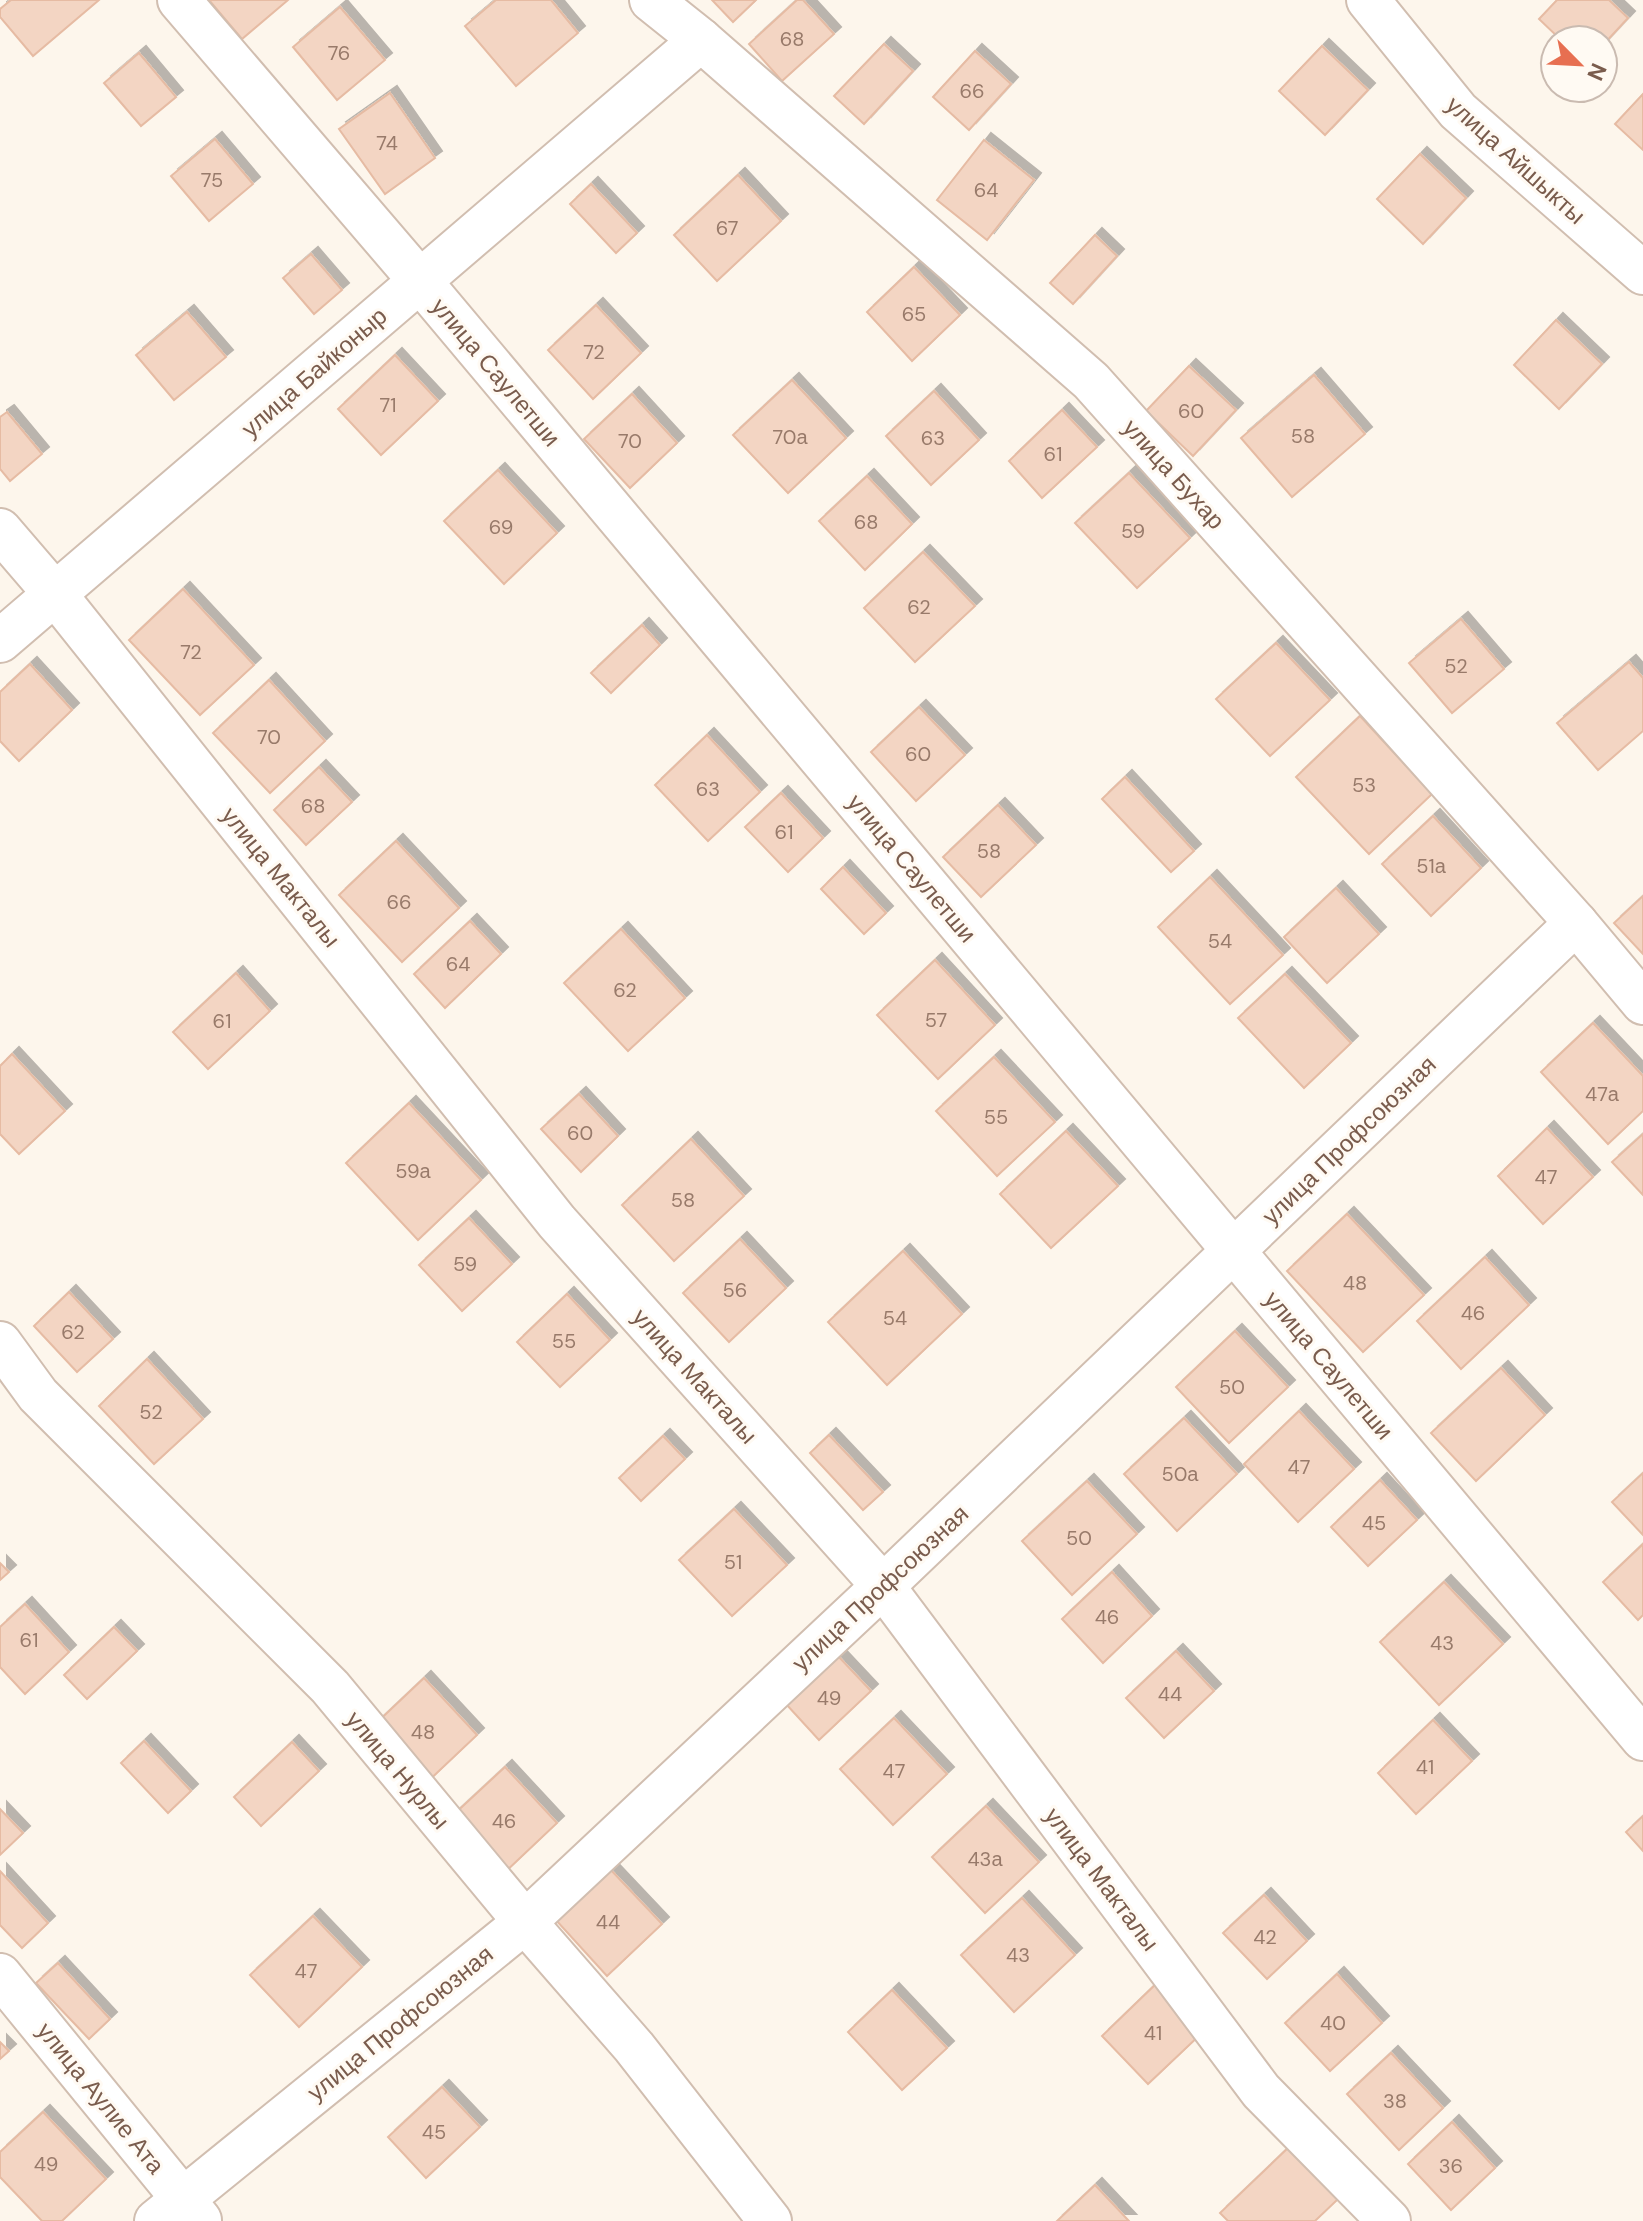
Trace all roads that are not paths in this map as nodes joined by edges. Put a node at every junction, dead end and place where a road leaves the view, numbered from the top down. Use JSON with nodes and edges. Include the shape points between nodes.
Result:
{"nodes":[{"id":1,"x":179,"y":0,"type":"edge"},
{"id":2,"x":651,"y":0,"type":"edge"},
{"id":3,"x":1368,"y":0,"type":"edge"},
{"id":4,"x":701,"y":40,"type":"junction"},
{"id":5,"x":1643,"y":273,"type":"edge"},
{"id":6,"x":420,"y":281,"type":"junction"},
{"id":7,"x":0,"y":530,"type":"edge"},
{"id":8,"x":55,"y":594,"type":"junction"},
{"id":9,"x":0,"y":641,"type":"edge"},
{"id":10,"x":1576,"y":923,"type":"junction"},
{"id":11,"x":1643,"y":1003,"type":"edge"},
{"id":12,"x":1233,"y":1251,"type":"junction"},
{"id":13,"x":0,"y":1343,"type":"edge"},
{"id":14,"x":883,"y":1586,"type":"junction"},
{"id":15,"x":1643,"y":1739,"type":"edge"},
{"id":16,"x":525,"y":1922,"type":"junction"},
{"id":17,"x":0,"y":1975,"type":"edge"},
{"id":18,"x":180,"y":2214,"type":"edge"},
{"id":19,"x":770,"y":2221,"type":"edge"},
{"id":20,"x":1389,"y":2221,"type":"edge"}],
"edges":[{"from":1,"to":6,"type":"street","name":"улица Саулетши"},
{"from":2,"to":4,"type":"street","name":"улица Бухар"},
{"from":3,"to":5,"type":"street","name":"улица Айшыкты","via":[[1458,111]]},
{"from":4,"to":6,"type":"street","name":"улица Байконыр"},
{"from":4,"to":10,"type":"street","name":"улица Бухар","via":[[1091,381]]},
{"from":6,"to":8,"type":"street","name":"улица Байконыр"},
{"from":6,"to":12,"type":"street","name":"улица Саулетши"},
{"from":7,"to":8,"type":"street","name":"улица Макталы"},
{"from":8,"to":9,"type":"street","name":"улица Байконыр"},
{"from":8,"to":14,"type":"street","name":"улица Макталы","via":[[557,1222]]},
{"from":10,"to":11,"type":"street","name":"улица Бухар"},
{"from":10,"to":12,"type":"street","name":"улица Профсоюзная"},
{"from":12,"to":14,"type":"street","name":"улица Профсоюзная"},
{"from":12,"to":15,"type":"street","name":"улица Саулетши"},
{"from":13,"to":16,"type":"street","name":"улица Нурлы","via":[[38,1395],[330,1687]]},
{"from":14,"to":16,"type":"street","name":"улица Профсоюзная"},
{"from":14,"to":20,"type":"street","name":"улица Макталы","via":[[1261,2091]]},
{"from":16,"to":18,"type":"street","name":"улица Профсоюзная"},
{"from":16,"to":19,"type":"street","name":"улица Нурлы","via":[[634,2047]]},
{"from":17,"to":18,"type":"street","name":"улица Аулие Ата"}]}
